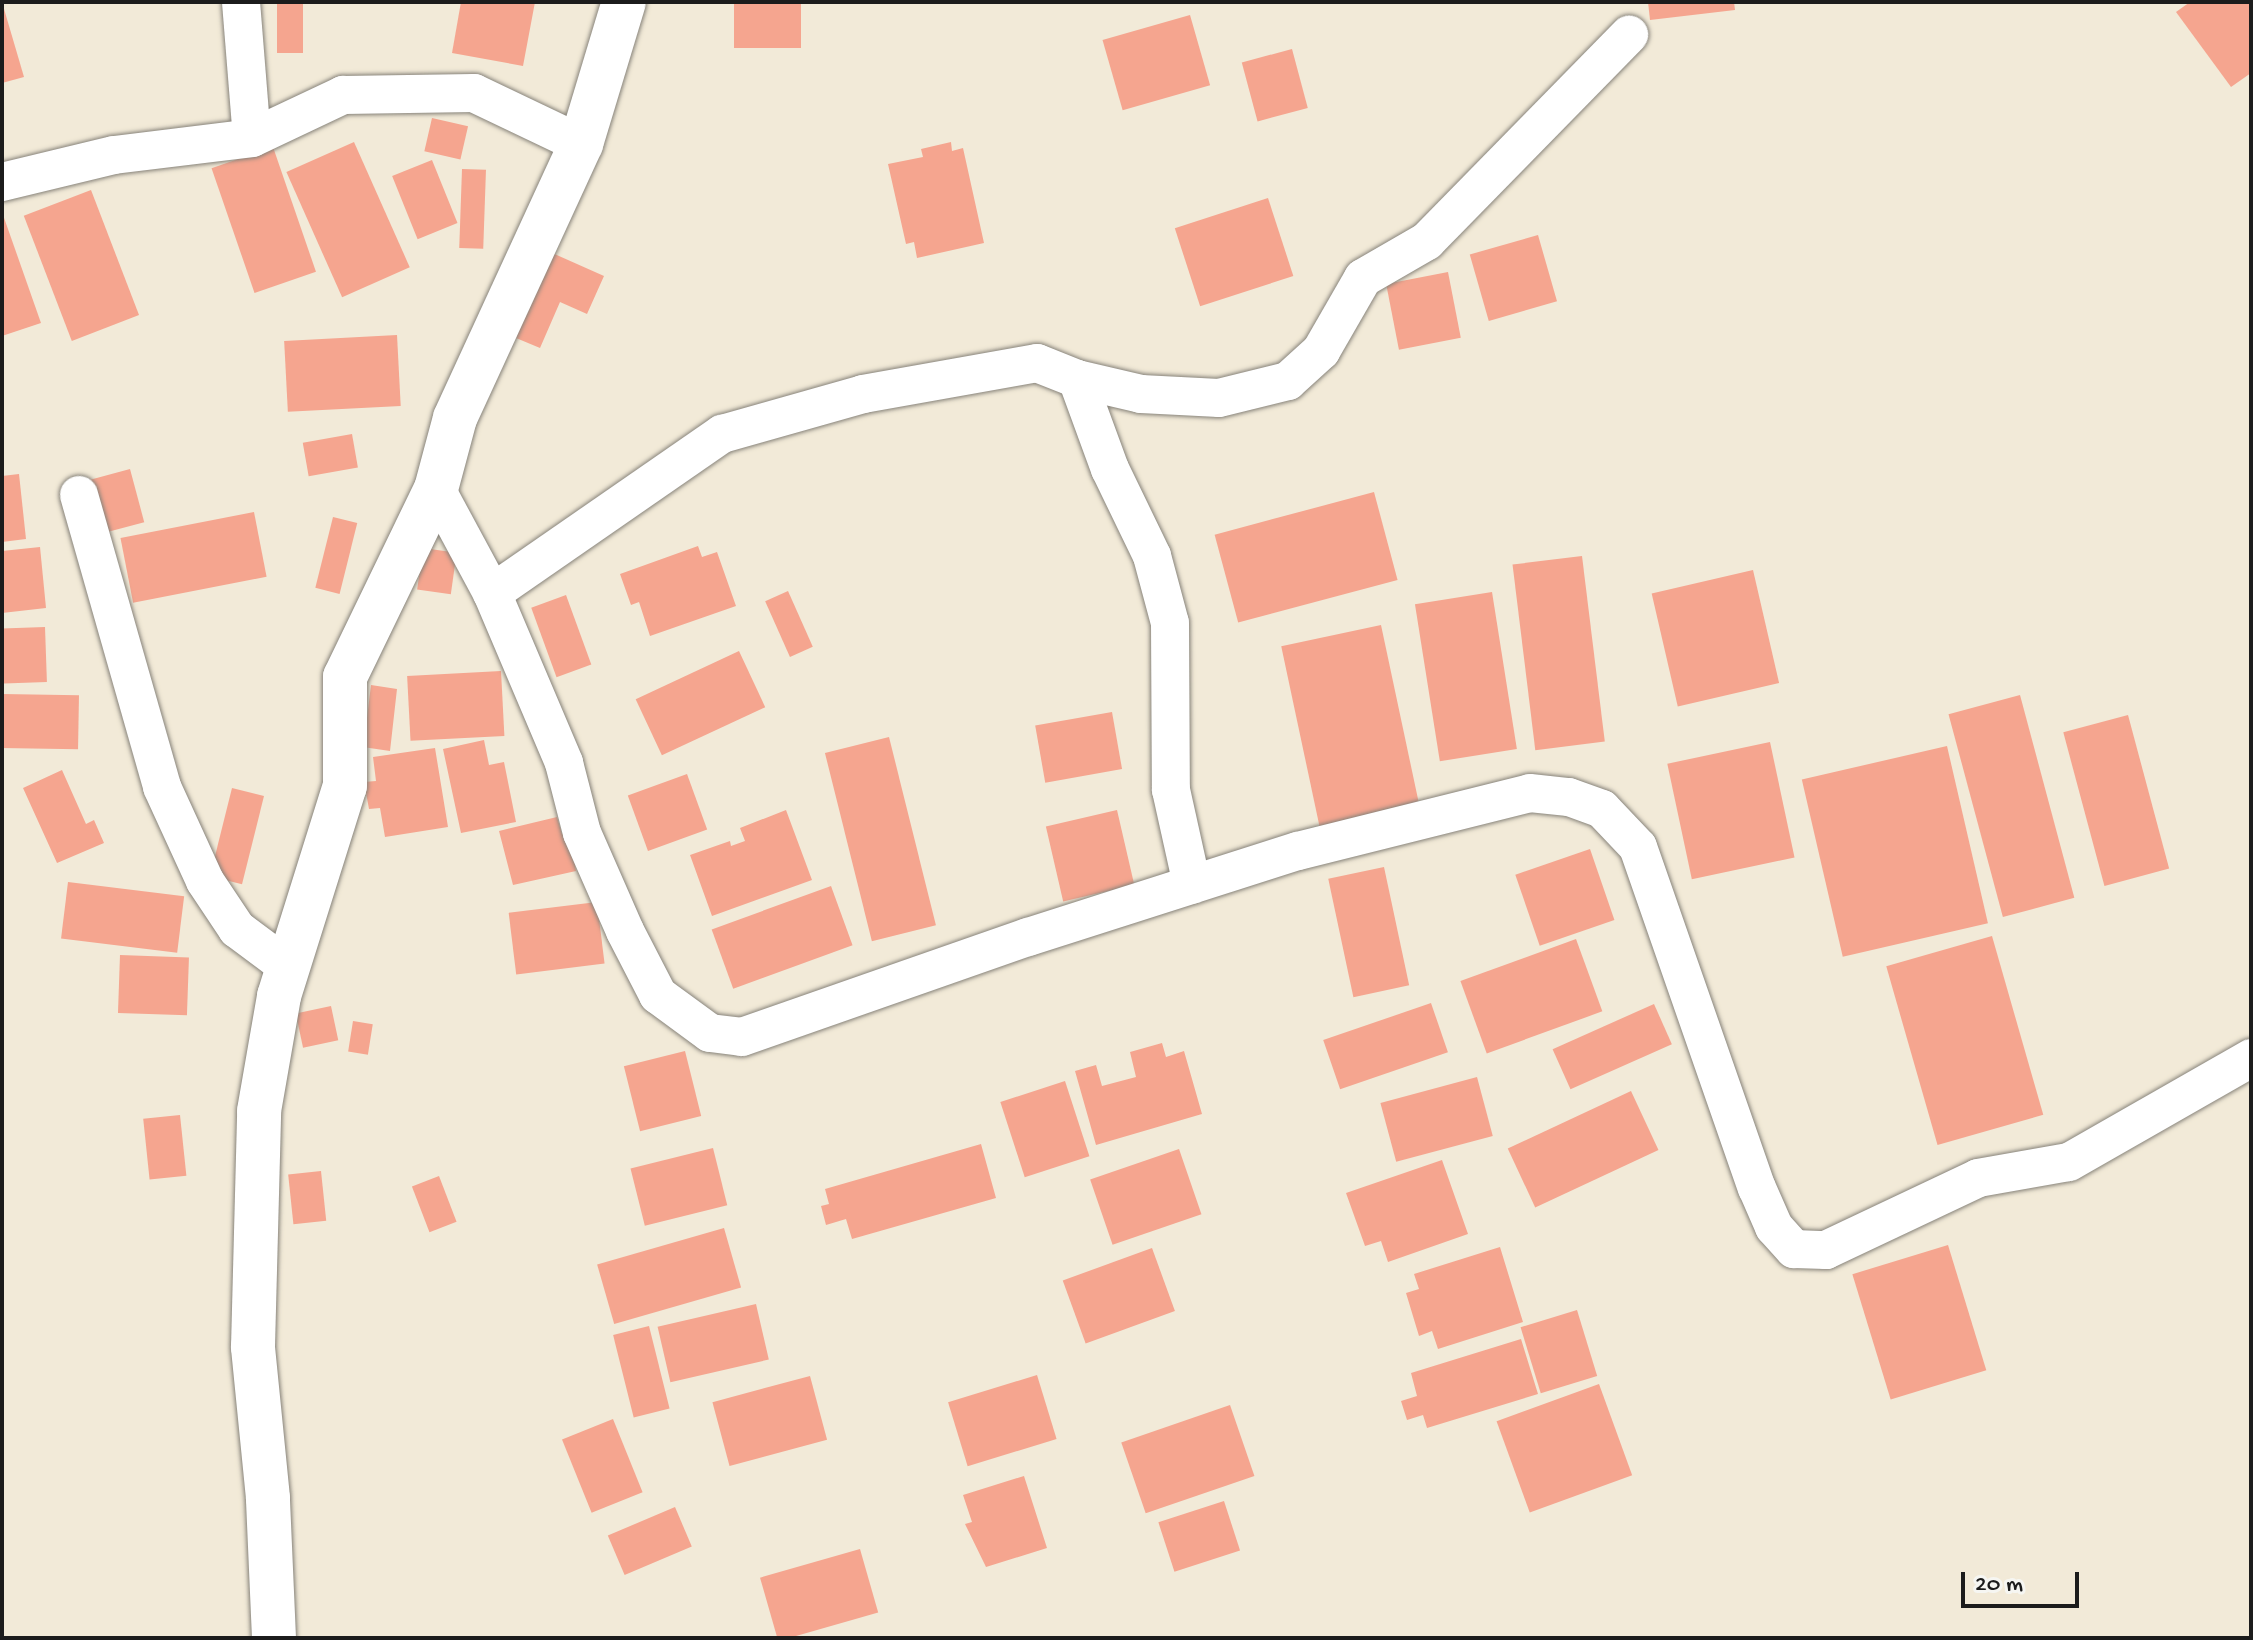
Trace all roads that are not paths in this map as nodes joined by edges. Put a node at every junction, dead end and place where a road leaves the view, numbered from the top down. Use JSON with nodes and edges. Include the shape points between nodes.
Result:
{"nodes":[{"id":1,"x":241,"y":2,"type":"edge"},
{"id":2,"x":624,"y":2,"type":"edge"},
{"id":3,"x":1629,"y":35,"type":"dead end"},
{"id":4,"x":252,"y":138,"type":"junction"},
{"id":5,"x":581,"y":144,"type":"junction"},
{"id":6,"x":2,"y":182,"type":"edge"},
{"id":7,"x":1077,"y":379,"type":"junction"},
{"id":8,"x":436,"y":489,"type":"junction"},
{"id":9,"x":79,"y":495,"type":"dead end"},
{"id":10,"x":492,"y":593,"type":"junction"},
{"id":11,"x":1192,"y":885,"type":"junction"},
{"id":12,"x":288,"y":967,"type":"junction"},
{"id":13,"x":2251,"y":1058,"type":"edge"},
{"id":14,"x":274,"y":1638,"type":"edge"}],
"edges":[{"from":1,"to":4,"type":"street"},
{"from":2,"to":5,"type":"street"},
{"from":3,"to":7,"type":"street","via":[[1427,241],[1363,278],[1321,351],[1288,381],[1219,398],[1141,394]]},
{"from":4,"to":5,"type":"street","via":[[343,95],[474,93]]},
{"from":4,"to":6,"type":"street","via":[[114,155]]},
{"from":5,"to":8,"type":"street","via":[[455,418]]},
{"from":7,"to":10,"type":"street","via":[[1037,363],[863,394],[722,434]]},
{"from":7,"to":11,"type":"street","via":[[1110,469],[1152,556],[1170,623],[1171,790]]},
{"from":8,"to":10,"type":"street"},
{"from":8,"to":12,"type":"street","via":[[345,677],[345,786]]},
{"from":9,"to":12,"type":"street","via":[[162,787],[205,881],[237,929]]},
{"from":10,"to":11,"type":"street","via":[[564,763],[582,833],[625,931],[658,995],[710,1033],[742,1037]]},
{"from":11,"to":13,"type":"street","via":[[1298,851],[1530,793],[1569,797],[1602,809],[1638,847],[1757,1188],[1774,1227],[1794,1249],[1826,1250],[1978,1178],[2069,1162]]},
{"from":12,"to":14,"type":"street","via":[[259,1111],[252,1224],[253,1347],[268,1498]]}]}
